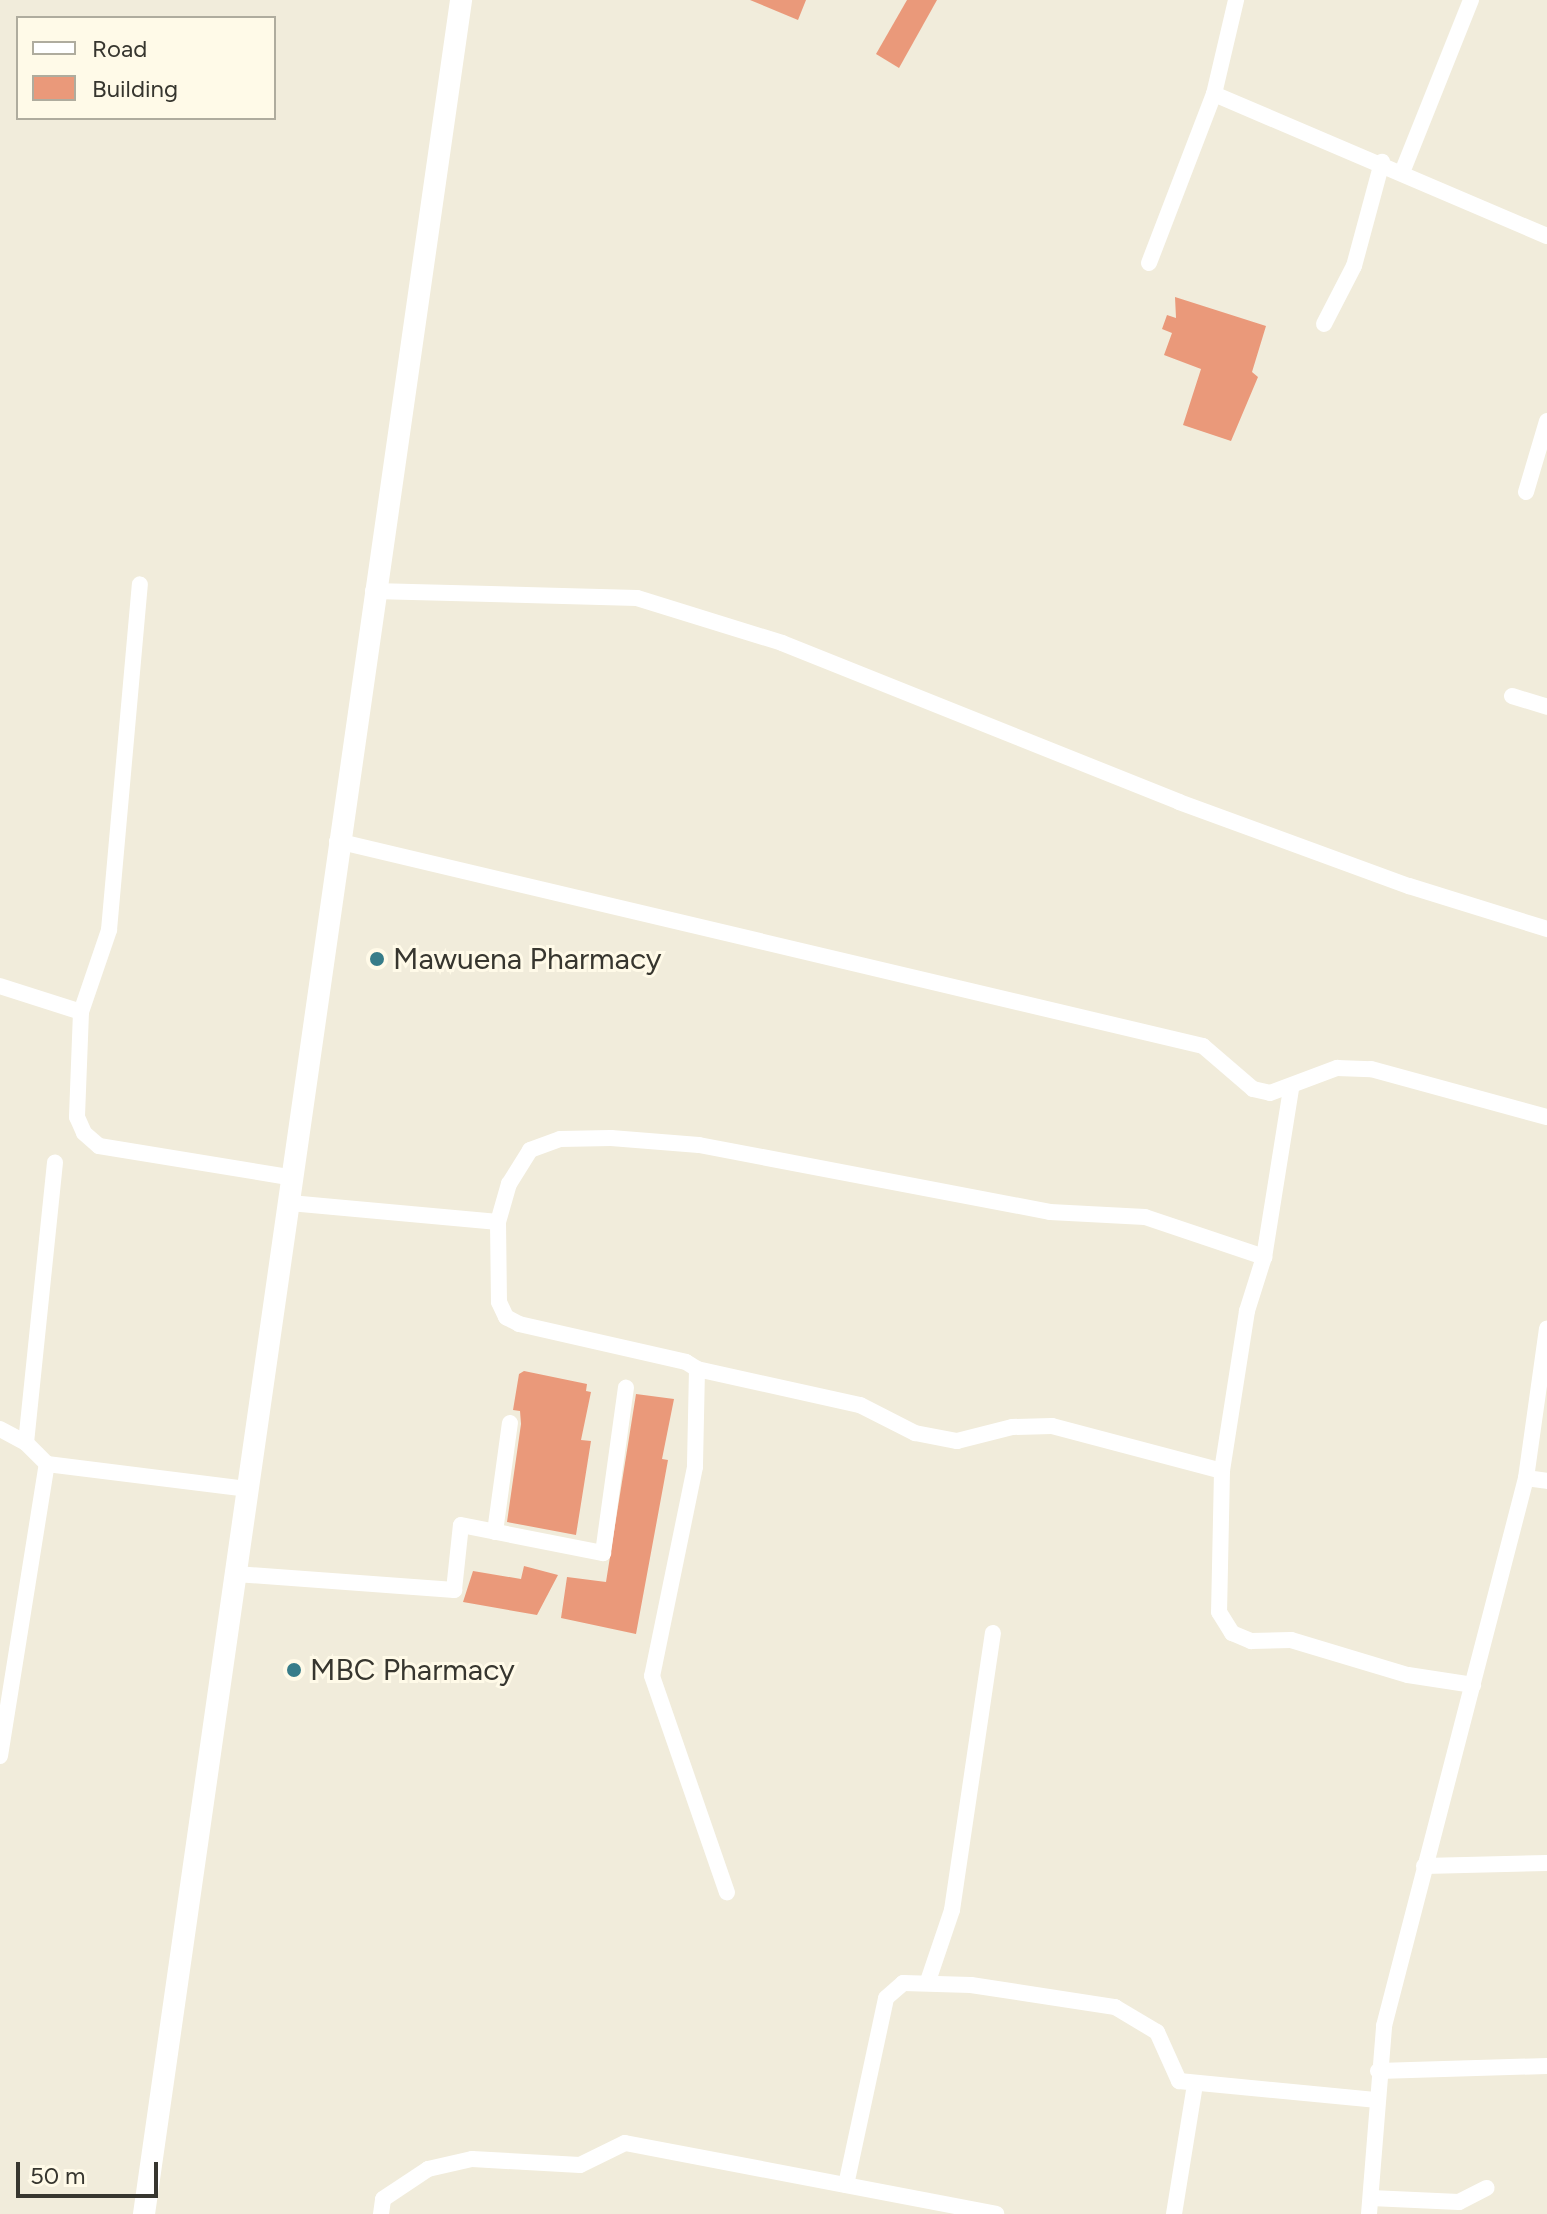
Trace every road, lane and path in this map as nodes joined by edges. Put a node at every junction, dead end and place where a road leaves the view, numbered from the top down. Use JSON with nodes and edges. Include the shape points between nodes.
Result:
{"nodes":[{"id":1,"x":461,"y":0,"type":"edge"},
{"id":2,"x":1236,"y":0,"type":"edge"},
{"id":3,"x":1471,"y":0,"type":"edge"},
{"id":4,"x":1214,"y":94,"type":"junction"},
{"id":5,"x":1382,"y":162,"type":"junction"},
{"id":6,"x":1403,"y":170,"type":"junction"},
{"id":7,"x":1547,"y":236,"type":"edge"},
{"id":8,"x":1149,"y":263,"type":"dead end"},
{"id":9,"x":1324,"y":324,"type":"dead end"},
{"id":10,"x":1547,"y":421,"type":"edge"},
{"id":11,"x":1526,"y":492,"type":"dead end"},
{"id":12,"x":140,"y":584,"type":"dead end"},
{"id":13,"x":373,"y":591,"type":"junction"},
{"id":14,"x":1512,"y":696,"type":"dead end"},
{"id":15,"x":1547,"y":707,"type":"edge"},
{"id":16,"x":337,"y":841,"type":"junction"},
{"id":17,"x":1547,"y":929,"type":"edge"},
{"id":18,"x":0,"y":986,"type":"edge"},
{"id":19,"x":81,"y":1012,"type":"junction"},
{"id":20,"x":1291,"y":1089,"type":"junction"},
{"id":21,"x":1547,"y":1117,"type":"edge"},
{"id":22,"x":55,"y":1162,"type":"dead end"},
{"id":23,"x":294,"y":1178,"type":"junction"},
{"id":24,"x":290,"y":1203,"type":"junction"},
{"id":25,"x":498,"y":1222,"type":"junction"},
{"id":26,"x":1264,"y":1257,"type":"junction"},
{"id":27,"x":1547,"y":1328,"type":"edge"},
{"id":28,"x":697,"y":1369,"type":"junction"},
{"id":29,"x":626,"y":1388,"type":"dead end"},
{"id":30,"x":510,"y":1423,"type":"dead end"},
{"id":31,"x":0,"y":1429,"type":"edge"},
{"id":32,"x":26,"y":1443,"type":"junction"},
{"id":33,"x":47,"y":1464,"type":"junction"},
{"id":34,"x":1222,"y":1471,"type":"junction"},
{"id":35,"x":1526,"y":1478,"type":"junction"},
{"id":36,"x":1547,"y":1481,"type":"edge"},
{"id":37,"x":248,"y":1489,"type":"junction"},
{"id":38,"x":495,"y":1532,"type":"junction"},
{"id":39,"x":236,"y":1574,"type":"junction"},
{"id":40,"x":993,"y":1633,"type":"dead end"},
{"id":41,"x":1473,"y":1685,"type":"junction"},
{"id":42,"x":0,"y":1756,"type":"edge"},
{"id":43,"x":1547,"y":1863,"type":"edge"},
{"id":44,"x":1424,"y":1866,"type":"junction"},
{"id":45,"x":727,"y":1892,"type":"dead end"},
{"id":46,"x":928,"y":1981,"type":"junction"},
{"id":47,"x":1547,"y":2066,"type":"edge"},
{"id":48,"x":1378,"y":2071,"type":"junction"},
{"id":49,"x":1195,"y":2085,"type":"junction"},
{"id":50,"x":1375,"y":2100,"type":"junction"},
{"id":51,"x":846,"y":2185,"type":"junction"},
{"id":52,"x":1487,"y":2188,"type":"dead end"},
{"id":53,"x":1370,"y":2206,"type":"edge"},
{"id":54,"x":144,"y":2214,"type":"edge"},
{"id":55,"x":381,"y":2214,"type":"edge"},
{"id":56,"x":996,"y":2214,"type":"edge"},
{"id":57,"x":1174,"y":2214,"type":"edge"}],
"edges":[{"from":1,"to":13,"type":"main road"},
{"from":2,"to":4,"type":"street"},
{"from":3,"to":6,"type":"street"},
{"from":4,"to":5,"type":"street"},
{"from":4,"to":8,"type":"street"},
{"from":5,"to":6,"type":"street"},
{"from":5,"to":9,"type":"street","via":[[1354,266]]},
{"from":6,"to":7,"type":"street"},
{"from":10,"to":11,"type":"street"},
{"from":12,"to":19,"type":"street","via":[[109,930]]},
{"from":13,"to":16,"type":"main road"},
{"from":13,"to":17,"type":"street","via":[[637,598],[782,643],[1179,802],[1409,886]]},
{"from":14,"to":15,"type":"street"},
{"from":16,"to":20,"type":"street","via":[[1203,1046],[1253,1089]]},
{"from":16,"to":23,"type":"main road"},
{"from":18,"to":19,"type":"street"},
{"from":19,"to":23,"type":"street","via":[[77,1117],[84,1133],[99,1146]]},
{"from":20,"to":21,"type":"street","via":[[1337,1068],[1371,1069]]},
{"from":20,"to":26,"type":"street"},
{"from":22,"to":32,"type":"street"},
{"from":23,"to":24,"type":"main road"},
{"from":24,"to":25,"type":"street"},
{"from":24,"to":37,"type":"main road"},
{"from":25,"to":26,"type":"street","via":[[509,1184],[530,1150],[560,1139],[611,1138],[699,1145],[1050,1212],[1145,1217]]},
{"from":25,"to":28,"type":"street","via":[[499,1302],[506,1317]]},
{"from":26,"to":34,"type":"street","via":[[1247,1311]]},
{"from":27,"to":35,"type":"street"},
{"from":28,"to":34,"type":"street","via":[[860,1405],[915,1433],[957,1441],[1012,1427],[1052,1426]]},
{"from":28,"to":45,"type":"street","via":[[695,1467],[652,1676]]},
{"from":29,"to":38,"type":"street","via":[[603,1553]]},
{"from":30,"to":38,"type":"street"},
{"from":31,"to":32,"type":"street"},
{"from":32,"to":33,"type":"street"},
{"from":33,"to":37,"type":"street"},
{"from":33,"to":42,"type":"street"},
{"from":34,"to":41,"type":"street","via":[[1217,1591],[1219,1612],[1232,1633],[1251,1641],[1291,1640],[1408,1675]]},
{"from":35,"to":36,"type":"street"},
{"from":35,"to":41,"type":"street"},
{"from":37,"to":39,"type":"main road"},
{"from":38,"to":39,"type":"street","via":[[461,1525],[454,1590]]},
{"from":39,"to":54,"type":"main road"},
{"from":40,"to":46,"type":"street","via":[[952,1910]]},
{"from":41,"to":44,"type":"street"},
{"from":43,"to":44,"type":"street"},
{"from":44,"to":48,"type":"street"},
{"from":46,"to":49,"type":"street","via":[[1115,2007],[1149,2023],[1171,2072],[1179,2081]]},
{"from":46,"to":51,"type":"street","via":[[903,1983],[886,1998]]},
{"from":47,"to":48,"type":"street"},
{"from":48,"to":50,"type":"street"},
{"from":49,"to":50,"type":"street"},
{"from":49,"to":57,"type":"street"},
{"from":50,"to":53,"type":"street"},
{"from":51,"to":55,"type":"street","via":[[625,2143],[580,2165],[472,2159],[428,2169],[383,2199]]},
{"from":51,"to":56,"type":"street"},
{"from":52,"to":53,"type":"street","via":[[1459,2202]]}]}
